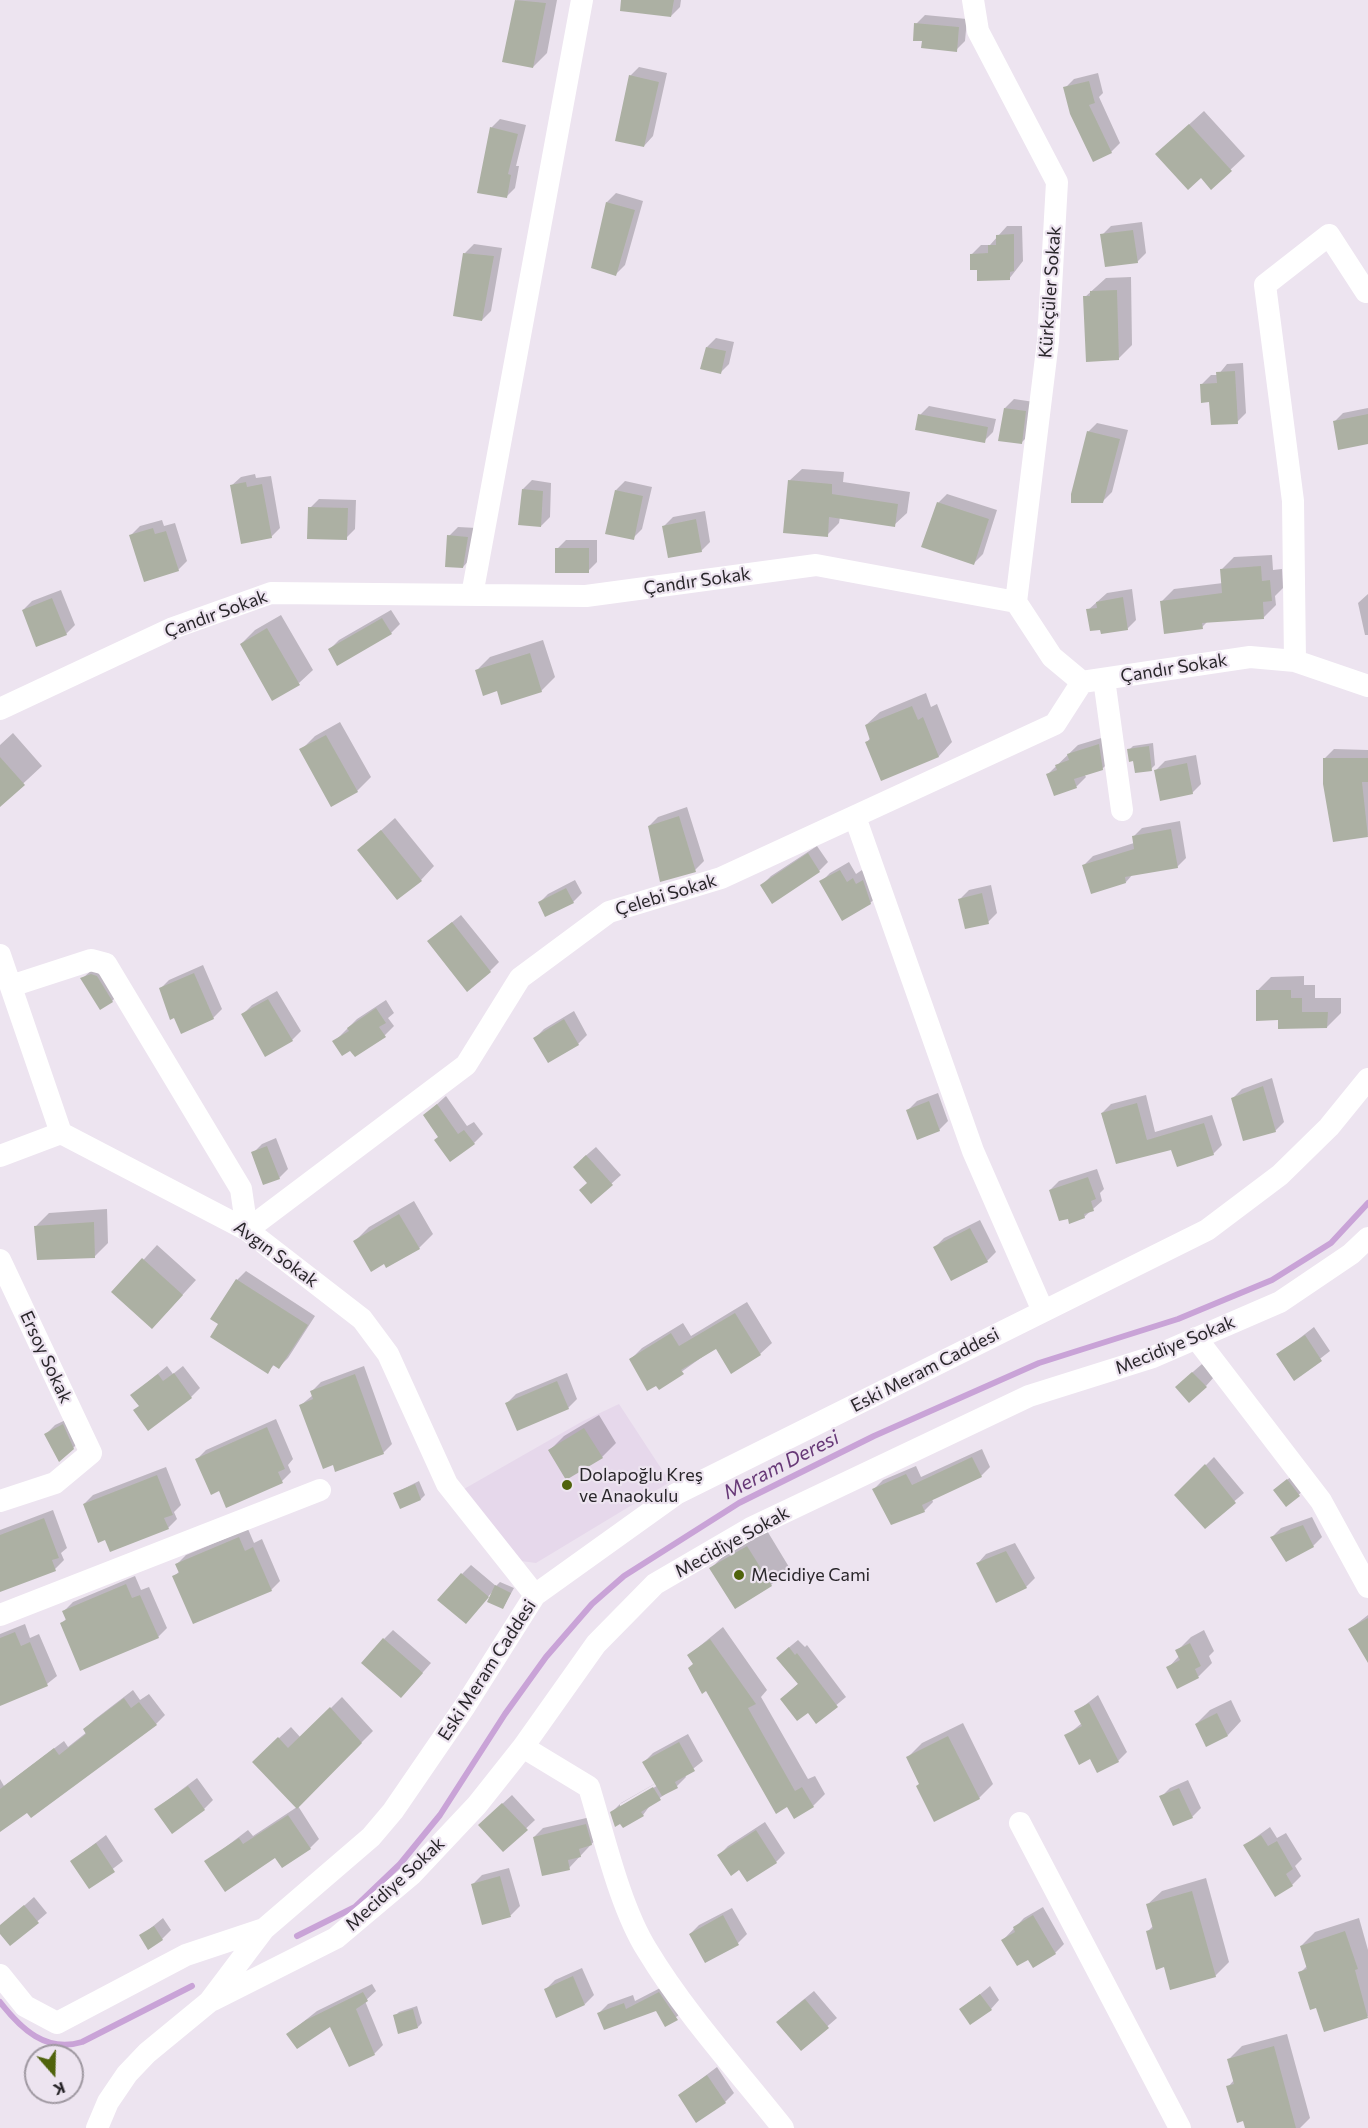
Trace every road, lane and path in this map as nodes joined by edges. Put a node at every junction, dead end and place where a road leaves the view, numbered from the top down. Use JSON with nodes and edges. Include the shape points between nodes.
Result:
{"nodes":[{"id":1,"x":582,"y":0,"type":"edge"},
{"id":2,"x":973,"y":0,"type":"edge"},
{"id":3,"x":1366,"y":292,"type":"dead end"},
{"id":4,"x":472,"y":595,"type":"junction"},
{"id":5,"x":1016,"y":602,"type":"junction"},
{"id":6,"x":1295,"y":661,"type":"junction"},
{"id":7,"x":1104,"y":679,"type":"junction"},
{"id":8,"x":1082,"y":682,"type":"junction"},
{"id":9,"x":1368,"y":686,"type":"edge"},
{"id":10,"x":0,"y":709,"type":"edge"},
{"id":11,"x":1122,"y":810,"type":"dead end"},
{"id":12,"x":855,"y":817,"type":"junction"},
{"id":13,"x":0,"y":955,"type":"edge"},
{"id":14,"x":11,"y":986,"type":"junction"},
{"id":15,"x":1368,"y":1080,"type":"edge"},
{"id":16,"x":61,"y":1133,"type":"junction"},
{"id":17,"x":0,"y":1156,"type":"edge"},
{"id":18,"x":247,"y":1230,"type":"junction"},
{"id":19,"x":1368,"y":1239,"type":"edge"},
{"id":20,"x":0,"y":1260,"type":"edge"},
{"id":21,"x":1043,"y":1311,"type":"junction"},
{"id":22,"x":1196,"y":1338,"type":"junction"},
{"id":23,"x":320,"y":1490,"type":"dead end"},
{"id":24,"x":0,"y":1501,"type":"edge"},
{"id":25,"x":1368,"y":1587,"type":"edge"},
{"id":26,"x":535,"y":1594,"type":"junction"},
{"id":27,"x":0,"y":1615,"type":"edge"},
{"id":28,"x":523,"y":1747,"type":"junction"},
{"id":29,"x":1020,"y":1823,"type":"dead end"},
{"id":30,"x":264,"y":1929,"type":"junction"},
{"id":31,"x":0,"y":1975,"type":"edge"},
{"id":32,"x":209,"y":2002,"type":"junction"},
{"id":33,"x":97,"y":2128,"type":"edge"},
{"id":34,"x":783,"y":2128,"type":"edge"},
{"id":35,"x":1180,"y":2128,"type":"edge"}],
"edges":[{"from":1,"to":4,"type":"street"},
{"from":2,"to":5,"type":"street","name":"Kürkçüler Sokak","via":[[978,31],[1057,182],[1048,340]]},
{"from":3,"to":6,"type":"street","via":[[1329,235],[1265,285],[1293,501]]},
{"from":4,"to":5,"type":"street","name":"Çandır Sokak","via":[[586,596],[816,565]]},
{"from":4,"to":10,"type":"street","name":"Çandır Sokak","via":[[272,592],[173,628]]},
{"from":5,"to":8,"type":"street","via":[[1052,657]]},
{"from":6,"to":7,"type":"street","name":"Çandır Sokak","via":[[1250,657]]},
{"from":6,"to":9,"type":"street","name":"Çandır Sokak"},
{"from":7,"to":8,"type":"street","name":"Çandır Sokak"},
{"from":7,"to":11,"type":"street"},
{"from":8,"to":12,"type":"street","name":"Çelebi Sokak","via":[[1055,724]]},
{"from":12,"to":18,"type":"street","name":"Çelebi Sokak","via":[[721,878],[609,912],[520,978],[466,1065]]},
{"from":12,"to":21,"type":"street","via":[[973,1151]]},
{"from":13,"to":14,"type":"street"},
{"from":14,"to":16,"type":"street"},
{"from":14,"to":18,"type":"street","via":[[91,960],[106,964],[241,1189]]},
{"from":15,"to":21,"type":"street","name":"Eski Meram Caddesi","via":[[1280,1175],[1207,1230]]},
{"from":16,"to":17,"type":"street"},
{"from":16,"to":18,"type":"street","name":"Avgın Sokak"},
{"from":18,"to":26,"type":"street","name":"Avgın Sokak","via":[[362,1319],[388,1354],[447,1484]]},
{"from":19,"to":22,"type":"street","name":"Mecidiye Sokak","via":[[1280,1302]]},
{"from":20,"to":24,"type":"street","name":"Ersoy Sokak","via":[[91,1453],[55,1483]]},
{"from":21,"to":26,"type":"street","name":"Eski Meram Caddesi","via":[[676,1494]]},
{"from":22,"to":25,"type":"street","via":[[1321,1501]]},
{"from":22,"to":28,"type":"street","name":"Mecidiye Sokak","via":[[1153,1357],[1029,1396],[751,1528],[655,1584],[596,1644]]},
{"from":23,"to":27,"type":"street"},
{"from":26,"to":30,"type":"street","name":"Eski Meram Caddesi","via":[[393,1811],[371,1837]]},
{"from":28,"to":32,"type":"street","name":"Mecidiye Sokak","via":[[412,1874],[336,1938]]},
{"from":28,"to":34,"type":"street","via":[[589,1787],[621,1889],[646,1949]]},
{"from":29,"to":35,"type":"street"},
{"from":30,"to":31,"type":"street","via":[[186,1955],[57,2023],[26,2006]]},
{"from":30,"to":32,"type":"street","name":"Eski Meram Caddesi"},
{"from":32,"to":33,"type":"street","name":"Eski Meram Caddesi","via":[[126,2074]]}]}
